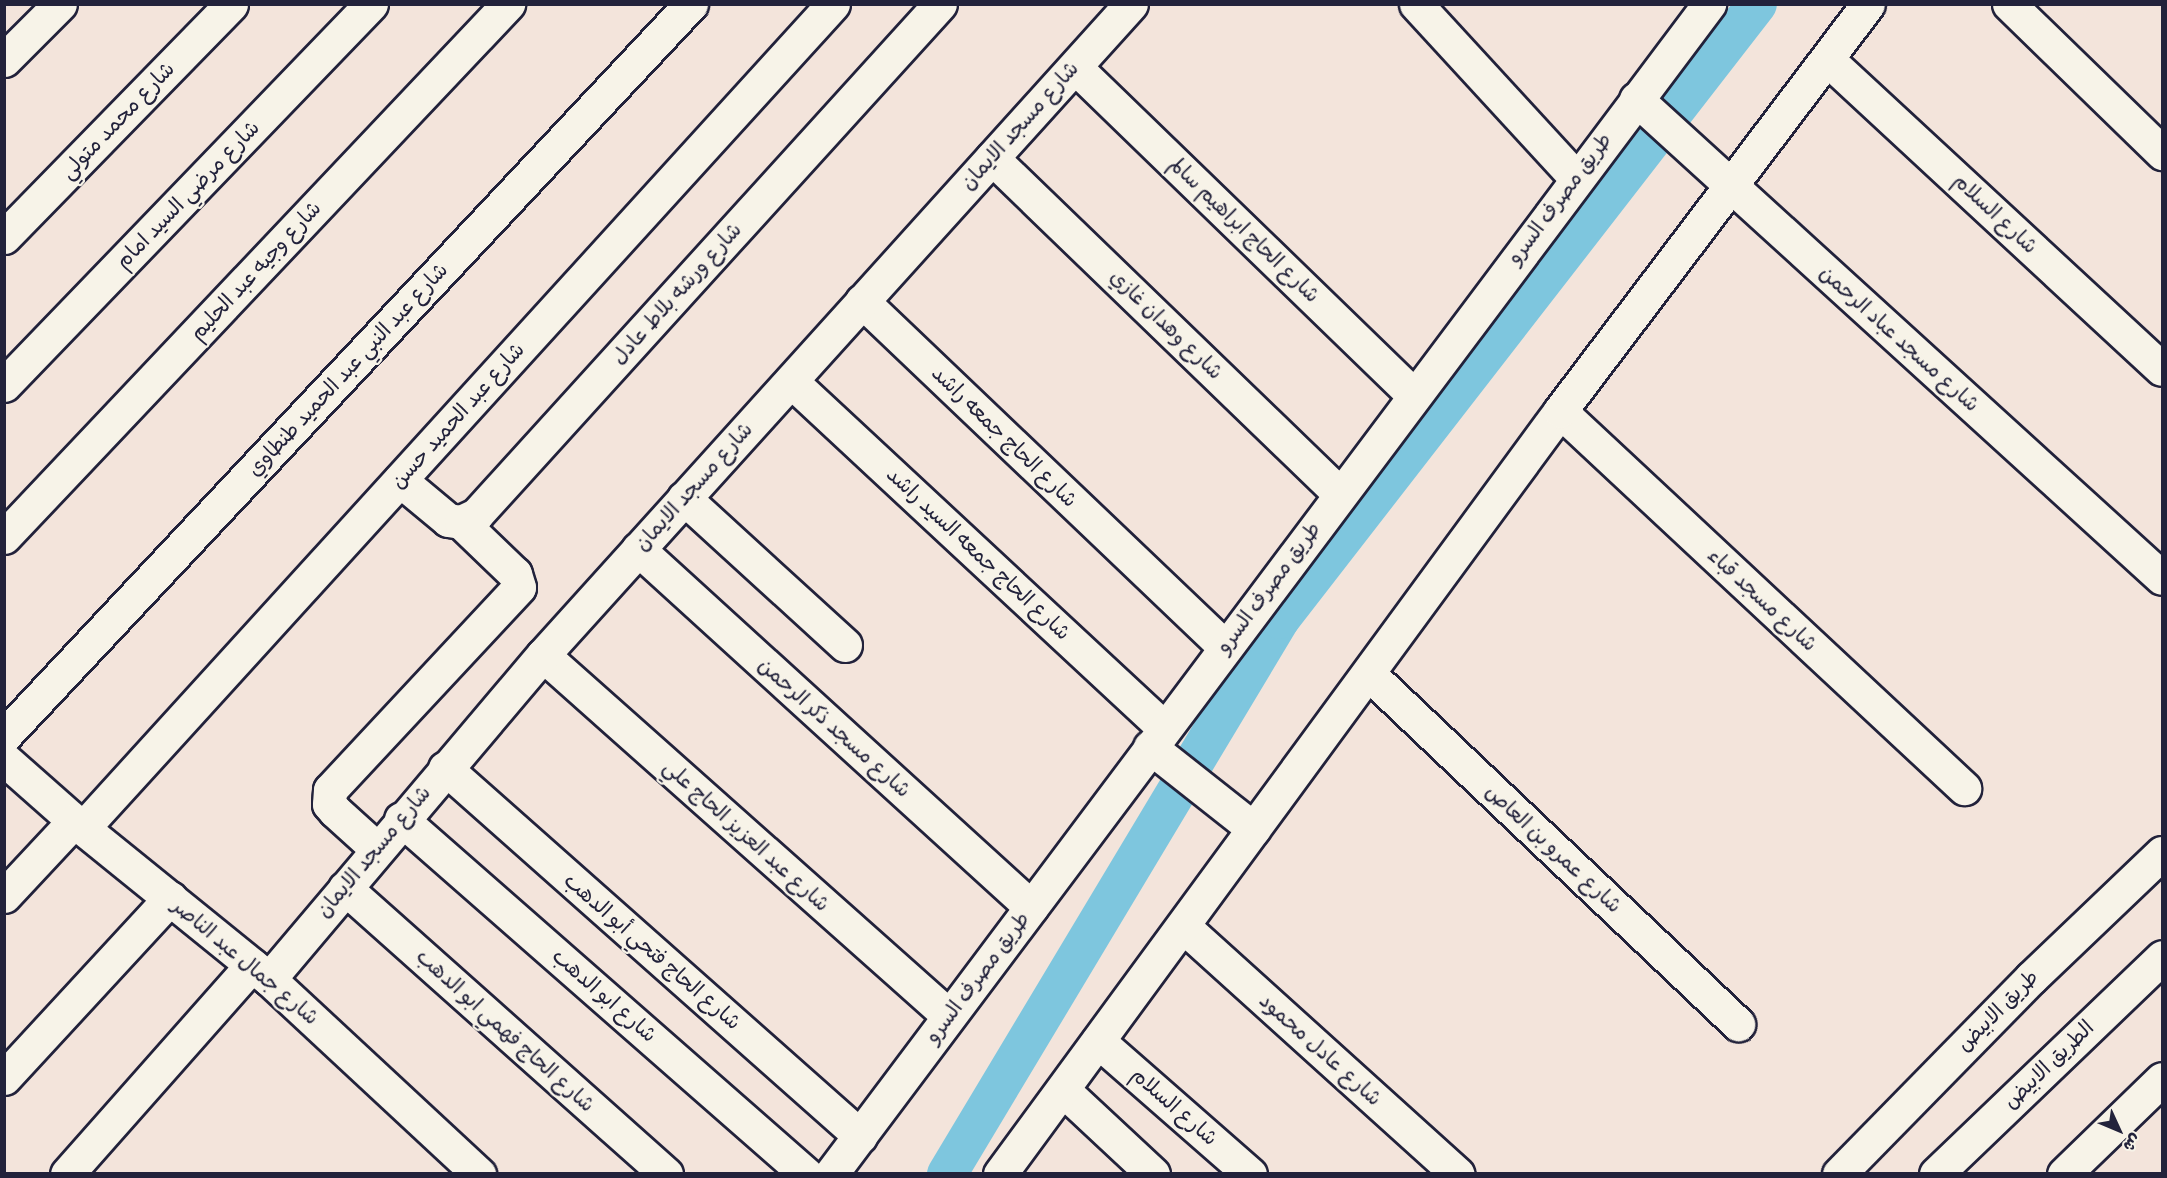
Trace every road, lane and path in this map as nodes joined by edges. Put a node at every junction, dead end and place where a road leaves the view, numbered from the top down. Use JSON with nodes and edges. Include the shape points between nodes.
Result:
{"nodes":[{"id":1,"x":60,"y":4,"type":"edge"},
{"id":2,"x":231,"y":4,"type":"edge"},
{"id":3,"x":371,"y":4,"type":"edge"},
{"id":4,"x":508,"y":4,"type":"edge"},
{"id":5,"x":691,"y":4,"type":"edge"},
{"id":6,"x":833,"y":4,"type":"edge"},
{"id":7,"x":940,"y":4,"type":"edge"},
{"id":8,"x":1131,"y":4,"type":"edge"},
{"id":9,"x":1416,"y":4,"type":"edge"},
{"id":10,"x":1709,"y":4,"type":"edge"},
{"id":11,"x":1868,"y":4,"type":"edge"},
{"id":12,"x":2009,"y":4,"type":"edge"},
{"id":13,"x":1827,"y":59,"type":"junction"},
{"id":14,"x":4,"y":60,"type":"edge"},
{"id":15,"x":1075,"y":67,"type":"junction"},
{"id":16,"x":1636,"y":99,"type":"junction"},
{"id":17,"x":2163,"y":153,"type":"edge"},
{"id":18,"x":992,"y":158,"type":"junction"},
{"id":19,"x":1576,"y":178,"type":"junction"},
{"id":20,"x":1730,"y":185,"type":"junction"},
{"id":21,"x":4,"y":237,"type":"edge"},
{"id":22,"x":862,"y":302,"type":"junction"},
{"id":23,"x":2163,"y":369,"type":"edge"},
{"id":24,"x":791,"y":381,"type":"junction"},
{"id":25,"x":4,"y":385,"type":"edge"},
{"id":26,"x":1413,"y":394,"type":"junction"},
{"id":27,"x":1560,"y":411,"type":"junction"},
{"id":28,"x":400,"y":480,"type":"junction"},
{"id":29,"x":1339,"y":493,"type":"junction"},
{"id":30,"x":684,"y":498,"type":"junction"},
{"id":31,"x":461,"y":522,"type":"junction"},
{"id":32,"x":4,"y":537,"type":"edge"},
{"id":33,"x":638,"y":549,"type":"junction"},
{"id":34,"x":2162,"y":578,"type":"edge"},
{"id":35,"x":845,"y":645,"type":"dead end"},
{"id":36,"x":1225,"y":647,"type":"junction"},
{"id":37,"x":543,"y":655,"type":"junction"},
{"id":38,"x":1369,"y":674,"type":"junction"},
{"id":39,"x":4,"y":736,"type":"edge"},
{"id":40,"x":1157,"y":738,"type":"junction"},
{"id":41,"x":4,"y":759,"type":"edge"},
{"id":42,"x":444,"y":768,"type":"junction"},
{"id":43,"x":1964,"y":788,"type":"dead end"},
{"id":44,"x":401,"y":819,"type":"junction"},
{"id":45,"x":79,"y":825,"type":"junction"},
{"id":46,"x":1254,"y":829,"type":"junction"},
{"id":47,"x":377,"y":849,"type":"junction"},
{"id":48,"x":2163,"y":853,"type":"edge"},
{"id":49,"x":345,"y":888,"type":"junction"},
{"id":50,"x":4,"y":896,"type":"edge"},
{"id":51,"x":170,"y":898,"type":"junction"},
{"id":52,"x":1031,"y":907,"type":"junction"},
{"id":53,"x":1183,"y":926,"type":"junction"},
{"id":54,"x":2163,"y":957,"type":"edge"},
{"id":55,"x":261,"y":972,"type":"junction"},
{"id":56,"x":949,"y":1016,"type":"junction"},
{"id":57,"x":1738,"y":1024,"type":"dead end"},
{"id":58,"x":1098,"y":1041,"type":"junction"},
{"id":59,"x":4,"y":1078,"type":"edge"},
{"id":60,"x":2163,"y":1079,"type":"edge"},
{"id":61,"x":1063,"y":1090,"type":"junction"},
{"id":62,"x":860,"y":1136,"type":"junction"},
{"id":63,"x":476,"y":1172,"type":"edge"},
{"id":64,"x":67,"y":1173,"type":"edge"},
{"id":65,"x":666,"y":1173,"type":"edge"},
{"id":66,"x":806,"y":1173,"type":"edge"},
{"id":67,"x":831,"y":1173,"type":"edge"},
{"id":68,"x":1000,"y":1173,"type":"edge"},
{"id":69,"x":1153,"y":1173,"type":"edge"},
{"id":70,"x":1250,"y":1173,"type":"edge"},
{"id":71,"x":1457,"y":1173,"type":"edge"},
{"id":72,"x":1839,"y":1173,"type":"edge"},
{"id":73,"x":1936,"y":1173,"type":"edge"},
{"id":74,"x":2064,"y":1173,"type":"edge"}],
"edges":[{"from":1,"to":14,"type":"street"},
{"from":2,"to":21,"type":"street","name":"شارع محمد متولي"},
{"from":3,"to":25,"type":"street","name":"شارع مرضي السيد امام"},
{"from":4,"to":32,"type":"street","name":"شارع وجيه عبد الحليم"},
{"from":5,"to":39,"type":"street","name":"شارع عبد النبي عبد الحميد طنطاوي"},
{"from":6,"to":28,"type":"street","name":"شارع عبد الحميد حسن"},
{"from":7,"to":31,"type":"street","name":"شارع ورشه بلاط عادل","via":[[476,515]]},
{"from":8,"to":15,"type":"street","name":"شارع مسجد الايمان"},
{"from":9,"to":19,"type":"street"},
{"from":10,"to":16,"type":"street","name":"طريق مصرف السرو"},
{"from":11,"to":13,"type":"street"},
{"from":12,"to":17,"type":"street"},
{"from":13,"to":20,"type":"street"},
{"from":13,"to":23,"type":"street","name":"شارع السلام"},
{"from":15,"to":18,"type":"street","name":"شارع مسجد الايمان"},
{"from":15,"to":26,"type":"street","name":"شارع الحاج ابراهيم سالم"},
{"from":16,"to":19,"type":"street","name":"طريق مصرف السرو"},
{"from":16,"to":20,"type":"street","name":"شارع مسجد عباد الرحمن"},
{"from":18,"to":22,"type":"street","name":"شارع مسجد الايمان"},
{"from":18,"to":29,"type":"street","name":"شارع وهدان غازي"},
{"from":19,"to":26,"type":"street","name":"طريق مصرف السرو"},
{"from":20,"to":27,"type":"street"},
{"from":20,"to":34,"type":"street","name":"شارع مسجد عباد الرحمن"},
{"from":22,"to":24,"type":"street","name":"شارع مسجد الايمان"},
{"from":22,"to":36,"type":"street","name":"شارع الحاج جمعه راشد"},
{"from":24,"to":30,"type":"street","name":"شارع مسجد الايمان"},
{"from":24,"to":40,"type":"street","name":"شارع الحاج جمعه السيد راشد"},
{"from":26,"to":29,"type":"street","name":"طريق مصرف السرو"},
{"from":27,"to":38,"type":"street"},
{"from":27,"to":43,"type":"street","name":"شارع مسجد قباء"},
{"from":28,"to":31,"type":"street","via":[[439,515]]},
{"from":28,"to":45,"type":"street","name":"شارع عبد الحميد حسن"},
{"from":29,"to":36,"type":"street","name":"طريق مصرف السرو"},
{"from":30,"to":33,"type":"street","name":"شارع مسجد الايمان"},
{"from":30,"to":35,"type":"street"},
{"from":31,"to":47,"type":"street","via":[[515,574],[519,587],[330,790],[329,804],[334,811]]},
{"from":33,"to":37,"type":"street","name":"شارع مسجد الايمان"},
{"from":33,"to":52,"type":"street","name":"شارع مسجد ذكر الرحمن"},
{"from":36,"to":40,"type":"street","name":"طريق مصرف السرو"},
{"from":37,"to":42,"type":"street","name":"شارع مسجد الايمان"},
{"from":37,"to":56,"type":"street","name":"شارع عبد العزيز الحاج علي"},
{"from":38,"to":46,"type":"street"},
{"from":38,"to":57,"type":"street","name":"شارع عمرو بن العاص"},
{"from":40,"to":46,"type":"street","name":"شارع الحاج جمعه السيد راشد"},
{"from":40,"to":52,"type":"street","name":"طريق مصرف السرو"},
{"from":41,"to":45,"type":"street","name":"شارع جمال عبد الناصر"},
{"from":42,"to":44,"type":"street","name":"شارع مسجد الايمان"},
{"from":42,"to":62,"type":"street","name":"شارع الحاج فتحي أبو الدهب"},
{"from":44,"to":47,"type":"street","name":"شارع مسجد الايمان"},
{"from":44,"to":66,"type":"street","name":"شارع ابو الدهب"},
{"from":45,"to":50,"type":"street","name":"شارع عبد الحميد حسن"},
{"from":45,"to":51,"type":"street","name":"شارع جمال عبد الناصر"},
{"from":46,"to":53,"type":"street"},
{"from":47,"to":49,"type":"street","name":"شارع مسجد الايمان"},
{"from":48,"to":72,"type":"street","name":"طريق الابيض","via":[[2031,978]]},
{"from":49,"to":55,"type":"street","name":"شارع مسجد الايمان"},
{"from":49,"to":65,"type":"street","name":"شارع الحاج فهمي ابو الدهب"},
{"from":51,"to":55,"type":"street","name":"شارع جمال عبد الناصر"},
{"from":51,"to":59,"type":"street"},
{"from":52,"to":56,"type":"street","name":"طريق مصرف السرو"},
{"from":53,"to":58,"type":"street"},
{"from":53,"to":71,"type":"street","name":"شارع عادل محمود"},
{"from":54,"to":73,"type":"street","name":"الطريق الابيض"},
{"from":55,"to":63,"type":"street","name":"شارع جمال عبد الناصر"},
{"from":55,"to":64,"type":"street","name":"شارع مسجد الايمان"},
{"from":56,"to":62,"type":"street","name":"طريق مصرف السرو"},
{"from":58,"to":61,"type":"street"},
{"from":58,"to":70,"type":"street","name":"شارع السلام"},
{"from":60,"to":74,"type":"street"},
{"from":61,"to":68,"type":"street"},
{"from":61,"to":69,"type":"street"},
{"from":62,"to":67,"type":"street","name":"طريق مصرف السرو"}]}
